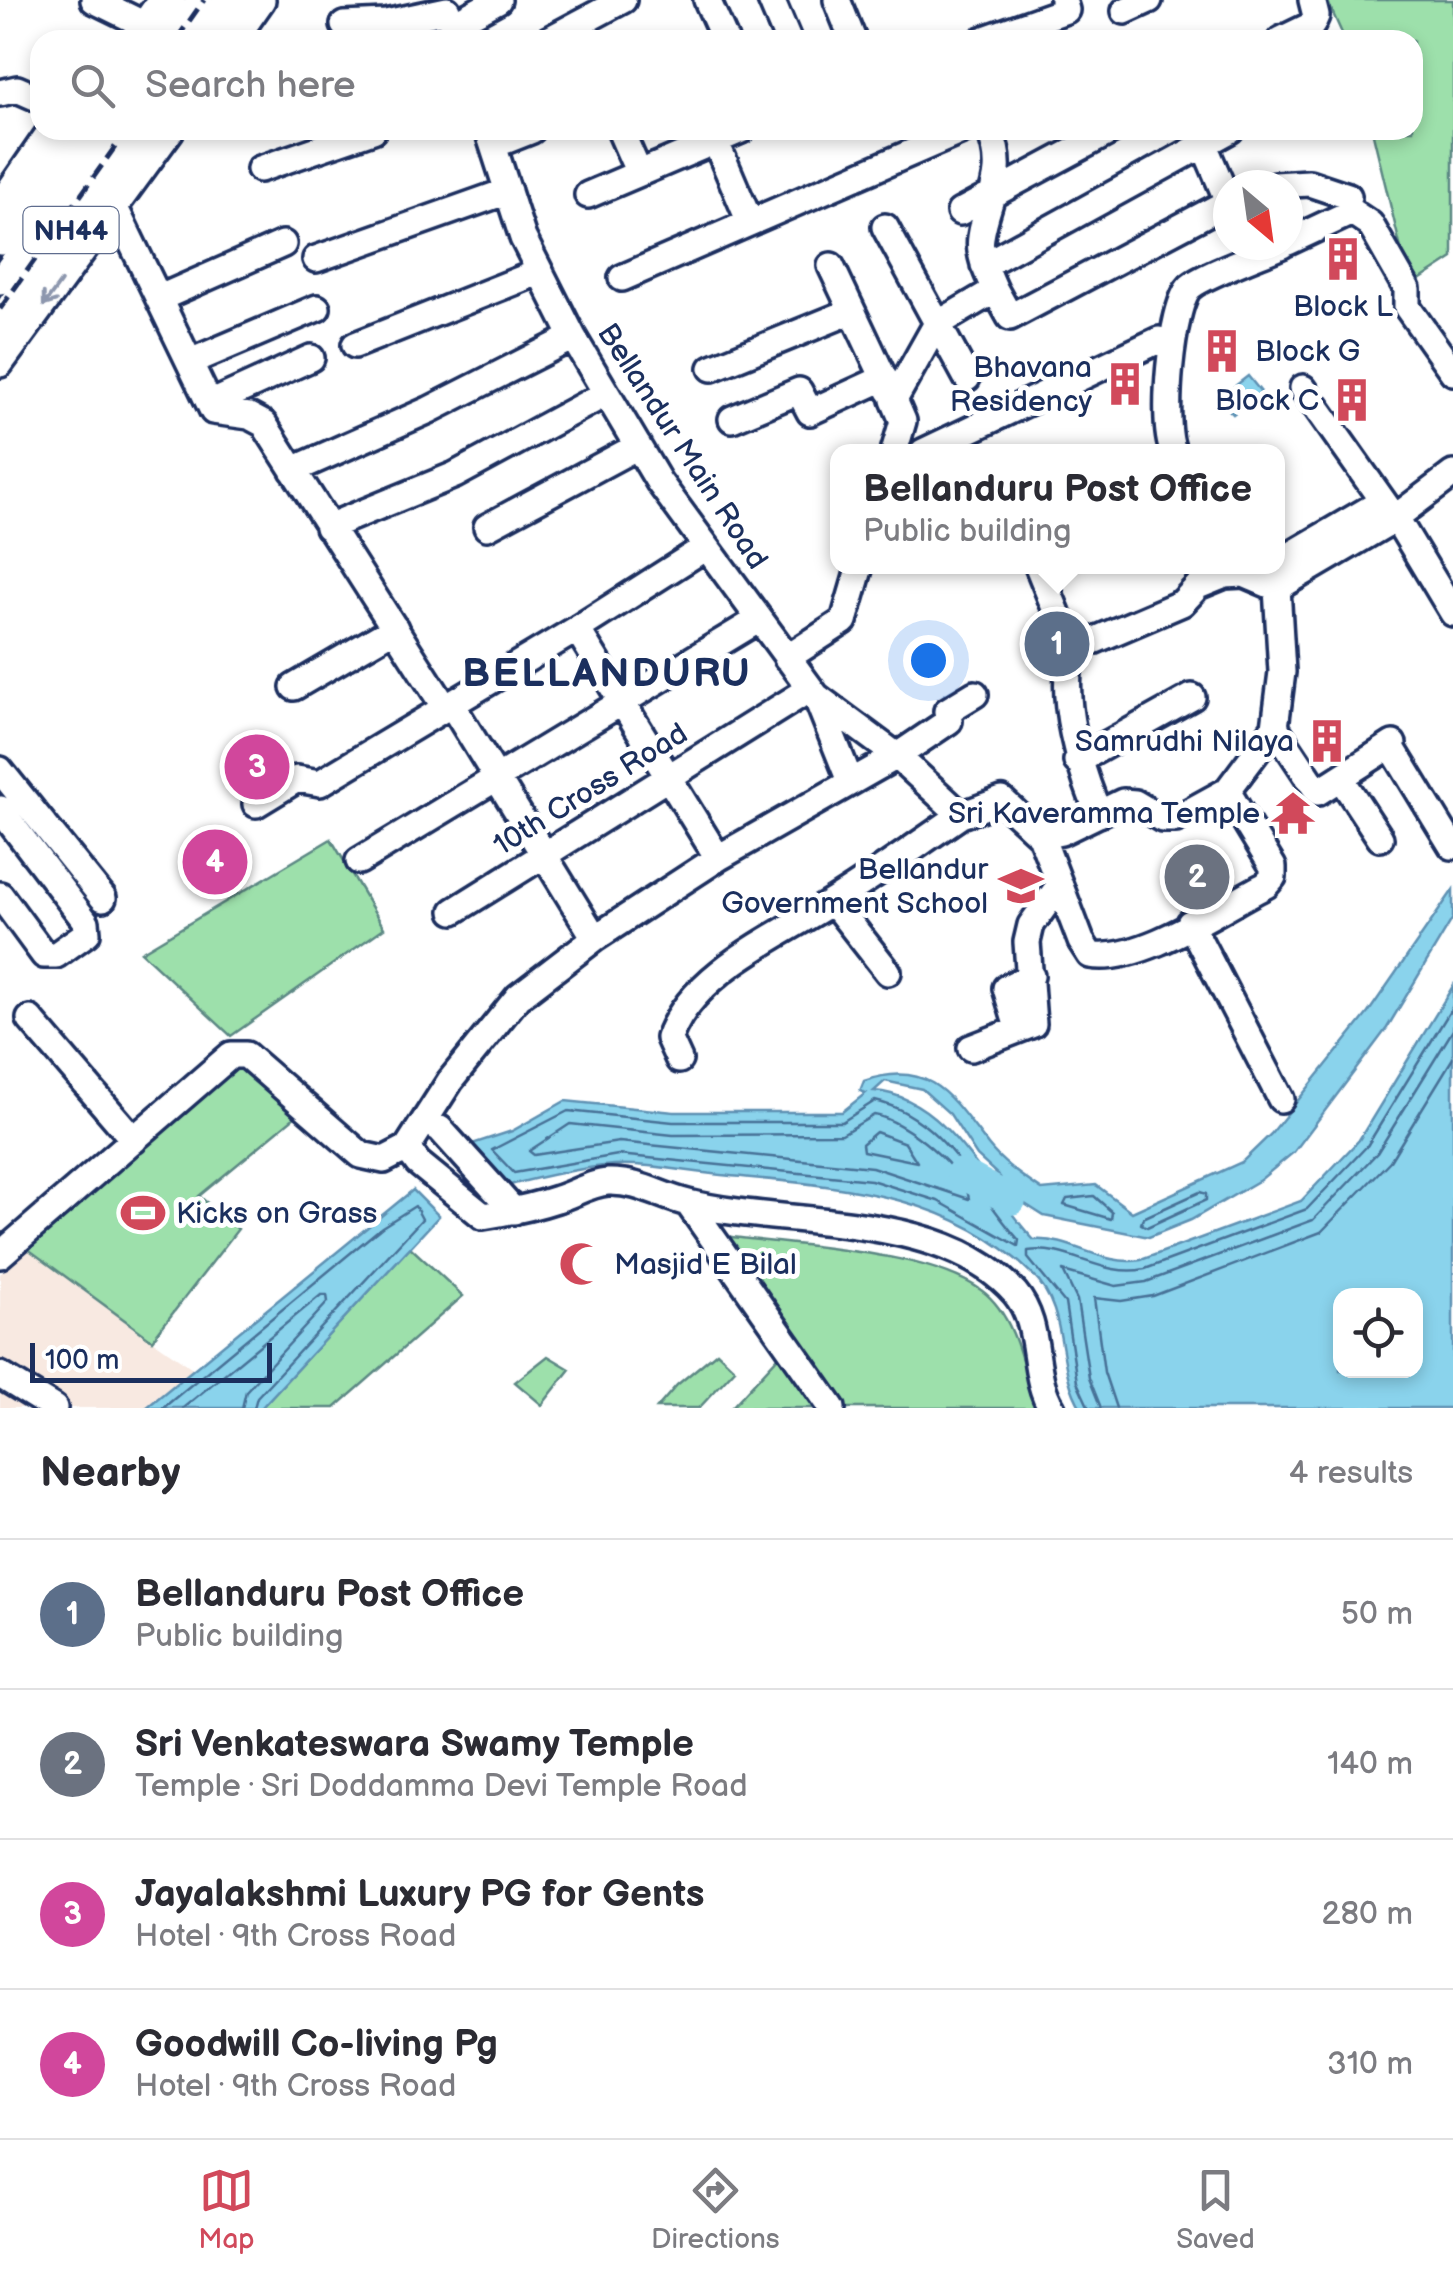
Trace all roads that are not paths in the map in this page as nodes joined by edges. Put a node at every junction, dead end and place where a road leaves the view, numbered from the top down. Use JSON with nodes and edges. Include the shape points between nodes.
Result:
{"nodes":[{"id":1,"x":94,"y":0,"type":"edge"},
{"id":2,"x":167,"y":0,"type":"edge"},
{"id":3,"x":200,"y":0,"type":"edge"},
{"id":4,"x":233,"y":0,"type":"edge"},
{"id":5,"x":262,"y":0,"type":"edge"},
{"id":6,"x":498,"y":0,"type":"edge"},
{"id":7,"x":624,"y":0,"type":"edge"},
{"id":8,"x":707,"y":0,"type":"edge"},
{"id":9,"x":771,"y":0,"type":"edge"},
{"id":10,"x":836,"y":0,"type":"edge"},
{"id":11,"x":1063,"y":0,"type":"edge"},
{"id":12,"x":1149,"y":0,"type":"edge"},
{"id":13,"x":1125,"y":11,"type":"dead end"},
{"id":14,"x":450,"y":19,"type":"edge"},
{"id":15,"x":135,"y":25,"type":"edge"},
{"id":16,"x":344,"y":25,"type":"dead end"},
{"id":17,"x":179,"y":30,"type":"edge"},
{"id":18,"x":212,"y":30,"type":"edge"},
{"id":19,"x":241,"y":30,"type":"edge"},
{"id":20,"x":567,"y":30,"type":"edge"},
{"id":21,"x":720,"y":30,"type":"edge"},
{"id":22,"x":784,"y":30,"type":"edge"},
{"id":23,"x":849,"y":30,"type":"edge"},
{"id":24,"x":1010,"y":30,"type":"edge"},
{"id":25,"x":0,"y":94,"type":"edge"},
{"id":26,"x":30,"y":95,"type":"edge"},
{"id":27,"x":44,"y":140,"type":"edge"},
{"id":28,"x":68,"y":140,"type":"edge"},
{"id":29,"x":101,"y":140,"type":"edge"},
{"id":30,"x":134,"y":140,"type":"edge"},
{"id":31,"x":164,"y":140,"type":"edge"},
{"id":32,"x":346,"y":140,"type":"edge"},
{"id":33,"x":492,"y":140,"type":"edge"},
{"id":34,"x":624,"y":140,"type":"edge"},
{"id":35,"x":715,"y":140,"type":"joint"},
{"id":36,"x":940,"y":140,"type":"edge"},
{"id":37,"x":992,"y":140,"type":"edge"},
{"id":38,"x":1096,"y":140,"type":"edge"},
{"id":39,"x":1213,"y":140,"type":"edge"},
{"id":40,"x":1204,"y":145,"type":"junction"},
{"id":41,"x":260,"y":170,"type":"dead end"},
{"id":42,"x":1215,"y":170,"type":"edge"},
{"id":43,"x":638,"y":171,"type":"junction"},
{"id":44,"x":1303,"y":183,"type":"edge"},
{"id":45,"x":508,"y":191,"type":"junction"},
{"id":46,"x":996,"y":194,"type":"junction"},
{"id":47,"x":588,"y":195,"type":"dead end"},
{"id":48,"x":1348,"y":196,"type":"dead end"},
{"id":49,"x":0,"y":204,"type":"edge"},
{"id":50,"x":114,"y":208,"type":"junction"},
{"id":51,"x":1213,"y":209,"type":"edge"},
{"id":52,"x":960,"y":212,"type":"dead end"},
{"id":53,"x":749,"y":220,"type":"junction"},
{"id":54,"x":886,"y":227,"type":"dead end"},
{"id":55,"x":1303,"y":235,"type":"edge"},
{"id":56,"x":0,"y":237,"type":"edge"},
{"id":57,"x":283,"y":244,"type":"dead end"},
{"id":58,"x":316,"y":259,"type":"dead end"},
{"id":59,"x":1250,"y":260,"type":"edge"},
{"id":60,"x":984,"y":265,"type":"junction"},
{"id":61,"x":831,"y":266,"type":"dead end"},
{"id":62,"x":539,"y":272,"type":"junction"},
{"id":63,"x":622,"y":278,"type":"dead end"},
{"id":64,"x":0,"y":282,"type":"edge"},
{"id":65,"x":995,"y":290,"type":"junction"},
{"id":66,"x":160,"y":298,"type":"junction"},
{"id":67,"x":317,"y":308,"type":"dead end"},
{"id":68,"x":852,"y":312,"type":"junction"},
{"id":69,"x":936,"y":324,"type":"junction"},
{"id":70,"x":0,"y":330,"type":"edge"},
{"id":71,"x":573,"y":337,"type":"junction"},
{"id":72,"x":1159,"y":340,"type":"dead end"},
{"id":73,"x":355,"y":344,"type":"dead end"},
{"id":74,"x":311,"y":358,"type":"dead end"},
{"id":75,"x":190,"y":362,"type":"junction"},
{"id":76,"x":0,"y":364,"type":"edge"},
{"id":77,"x":712,"y":368,"type":"dead end"},
{"id":78,"x":1453,"y":372,"type":"edge"},
{"id":79,"x":967,"y":378,"type":"dead end"},
{"id":80,"x":1302,"y":388,"type":"dead end"},
{"id":81,"x":889,"y":389,"type":"junction"},
{"id":82,"x":605,"y":394,"type":"junction"},
{"id":83,"x":210,"y":404,"type":"junction"},
{"id":84,"x":732,"y":419,"type":"dead end"},
{"id":85,"x":975,"y":426,"type":"junction"},
{"id":86,"x":896,"y":444,"type":"edge"},
{"id":87,"x":939,"y":444,"type":"edge"},
{"id":88,"x":982,"y":444,"type":"edge"},
{"id":89,"x":1171,"y":444,"type":"edge"},
{"id":90,"x":638,"y":446,"type":"junction"},
{"id":91,"x":1453,"y":461,"type":"edge"},
{"id":92,"x":293,"y":470,"type":"junction"},
{"id":93,"x":1453,"y":474,"type":"edge"},
{"id":94,"x":1389,"y":515,"type":"junction"},
{"id":95,"x":328,"y":527,"type":"junction"},
{"id":96,"x":487,"y":527,"type":"dead end"},
{"id":97,"x":706,"y":547,"type":"junction"},
{"id":98,"x":1285,"y":571,"type":"edge"},
{"id":99,"x":858,"y":574,"type":"edge"},
{"id":100,"x":1041,"y":574,"type":"edge"},
{"id":101,"x":1277,"y":575,"type":"edge"},
{"id":102,"x":1194,"y":576,"type":"edge"},
{"id":103,"x":1453,"y":614,"type":"edge"},
{"id":104,"x":758,"y":620,"type":"junction"},
{"id":105,"x":395,"y":628,"type":"junction"},
{"id":106,"x":577,"y":629,"type":"junction"},
{"id":107,"x":1072,"y":650,"type":"junction"},
{"id":108,"x":788,"y":658,"type":"junction"},
{"id":109,"x":294,"y":687,"type":"dead end"},
{"id":110,"x":813,"y":692,"type":"junction"},
{"id":111,"x":975,"y":694,"type":"dead end"},
{"id":112,"x":1192,"y":696,"type":"dead end"},
{"id":113,"x":622,"y":705,"type":"junction"},
{"id":114,"x":449,"y":707,"type":"junction"},
{"id":115,"x":1276,"y":727,"type":"junction"},
{"id":116,"x":897,"y":756,"type":"junction"},
{"id":117,"x":1077,"y":761,"type":"junction"},
{"id":118,"x":0,"y":770,"type":"edge"},
{"id":119,"x":670,"y":778,"type":"junction"},
{"id":120,"x":494,"y":779,"type":"junction"},
{"id":121,"x":1342,"y":780,"type":"junction"},
{"id":122,"x":850,"y":782,"type":"junction"},
{"id":123,"x":1227,"y":791,"type":"junction"},
{"id":124,"x":256,"y":804,"type":"dead end"},
{"id":125,"x":0,"y":809,"type":"edge"},
{"id":126,"x":1099,"y":814,"type":"junction"},
{"id":127,"x":960,"y":815,"type":"junction"},
{"id":128,"x":1041,"y":836,"type":"junction"},
{"id":129,"x":1380,"y":838,"type":"dead end"},
{"id":130,"x":1452,"y":846,"type":"edge"},
{"id":131,"x":546,"y":855,"type":"junction"},
{"id":132,"x":718,"y":858,"type":"junction"},
{"id":133,"x":359,"y":861,"type":"dead end"},
{"id":134,"x":1060,"y":886,"type":"junction"},
{"id":135,"x":0,"y":896,"type":"edge"},
{"id":136,"x":103,"y":898,"type":"dead end"},
{"id":137,"x":833,"y":902,"type":"junction"},
{"id":138,"x":454,"y":912,"type":"dead end"},
{"id":139,"x":1190,"y":923,"type":"junction"},
{"id":140,"x":596,"y":938,"type":"junction"},
{"id":141,"x":888,"y":972,"type":"dead end"},
{"id":142,"x":30,"y":1019,"type":"dead end"},
{"id":143,"x":970,"y":1048,"type":"dead end"},
{"id":144,"x":679,"y":1060,"type":"dead end"},
{"id":145,"x":1281,"y":1099,"type":"dead end"},
{"id":146,"x":433,"y":1125,"type":"junction"},
{"id":147,"x":134,"y":1140,"type":"junction"},
{"id":148,"x":413,"y":1156,"type":"junction"},
{"id":149,"x":506,"y":1202,"type":"junction"},
{"id":150,"x":688,"y":1204,"type":"junction"},
{"id":151,"x":0,"y":1255,"type":"edge"},
{"id":152,"x":0,"y":1375,"type":"edge"},
{"id":153,"x":54,"y":1408,"type":"edge"},
{"id":154,"x":832,"y":1408,"type":"edge"},
{"id":155,"x":1052,"y":1408,"type":"edge"}],
"edges":[{"from":1,"to":15,"type":"street"},
{"from":2,"to":15,"type":"highway"},
{"from":3,"to":17,"type":"street"},
{"from":4,"to":18,"type":"highway"},
{"from":5,"to":19,"type":"street"},
{"from":6,"to":14,"type":"street"},
{"from":7,"to":20,"type":"street"},
{"from":8,"to":21,"type":"street"},
{"from":9,"to":22,"type":"street"},
{"from":10,"to":23,"type":"street"},
{"from":11,"to":24,"type":"street","via":[[1066,10]]},
{"from":12,"to":13,"type":"street"},
{"from":14,"to":16,"type":"street"},
{"from":25,"to":26,"type":"street","via":[[17,89]]},
{"from":27,"to":49,"type":"street"},
{"from":28,"to":56,"type":"highway","number":"NH44"},
{"from":29,"to":64,"type":"street"},
{"from":30,"to":70,"type":"highway","number":"NH44"},
{"from":31,"to":50,"type":"street"},
{"from":32,"to":41,"type":"street"},
{"from":33,"to":45,"type":"street","name":"Bellandur Main Road"},
{"from":34,"to":43,"type":"street"},
{"from":35,"to":43,"type":"street"},
{"from":35,"to":53,"type":"street"},
{"from":36,"to":53,"type":"street"},
{"from":37,"to":46,"type":"street"},
{"from":38,"to":46,"type":"street"},
{"from":39,"to":40,"type":"street"},
{"from":40,"to":42,"type":"street"},
{"from":40,"to":60,"type":"street"},
{"from":43,"to":47,"type":"street"},
{"from":44,"to":48,"type":"street"},
{"from":45,"to":58,"type":"street"},
{"from":45,"to":62,"type":"street","name":"Bellandur Main Road"},
{"from":46,"to":52,"type":"street"},
{"from":46,"to":60,"type":"street","via":[[980,239]]},
{"from":50,"to":66,"type":"street"},
{"from":50,"to":76,"type":"street","one_way":true},
{"from":51,"to":65,"type":"street","via":[[1010,317]]},
{"from":53,"to":63,"type":"street"},
{"from":54,"to":69,"type":"street"},
{"from":55,"to":78,"type":"street","via":[[1352,212],[1370,224],[1407,288],[1407,307]]},
{"from":57,"to":66,"type":"street"},
{"from":59,"to":89,"type":"street","via":[[1189,288],[1178,306],[1167,430]]},
{"from":60,"to":65,"type":"street"},
{"from":61,"to":68,"type":"street"},
{"from":62,"to":71,"type":"street","name":"Bellandur Main Road"},
{"from":62,"to":73,"type":"street"},
{"from":65,"to":69,"type":"street"},
{"from":66,"to":75,"type":"street"},
{"from":67,"to":75,"type":"street"},
{"from":68,"to":77,"type":"street"},
{"from":68,"to":81,"type":"street"},
{"from":69,"to":79,"type":"street"},
{"from":69,"to":81,"type":"street"},
{"from":71,"to":82,"type":"street","name":"Bellandur Main Road"},
{"from":71,"to":92,"type":"street"},
{"from":72,"to":85,"type":"street"},
{"from":74,"to":83,"type":"street"},
{"from":75,"to":83,"type":"street"},
{"from":80,"to":94,"type":"street"},
{"from":81,"to":84,"type":"street","via":[[810,412],[799,391]]},
{"from":81,"to":86,"type":"street","via":[[902,422]]},
{"from":82,"to":90,"type":"street","name":"Bellandur Main Road"},
{"from":82,"to":95,"type":"street","via":[[455,475]]},
{"from":83,"to":92,"type":"street","via":[[222,415],[264,424]]},
{"from":85,"to":87,"type":"street"},
{"from":85,"to":88,"type":"street"},
{"from":90,"to":96,"type":"street"},
{"from":90,"to":97,"type":"street","name":"Bellandur Main Road"},
{"from":91,"to":94,"type":"street"},
{"from":92,"to":95,"type":"street"},
{"from":93,"to":94,"type":"street"},
{"from":94,"to":98,"type":"street"},
{"from":94,"to":103,"type":"street"},
{"from":95,"to":105,"type":"street"},
{"from":97,"to":104,"type":"street","name":"Bellandur Main Road"},
{"from":97,"to":106,"type":"street"},
{"from":99,"to":108,"type":"street","via":[[844,621]]},
{"from":100,"to":107,"type":"street"},
{"from":101,"to":102,"type":"street"},
{"from":101,"to":115,"type":"street","via":[[1282,672]]},
{"from":102,"to":107,"type":"street","via":[[1182,603]]},
{"from":104,"to":108,"type":"street","name":"Bellandur Main Road"},
{"from":104,"to":113,"type":"street"},
{"from":105,"to":109,"type":"street"},
{"from":105,"to":114,"type":"street"},
{"from":106,"to":113,"type":"street"},
{"from":106,"to":114,"type":"street"},
{"from":107,"to":117,"type":"street","via":[[1066,670]]},
{"from":108,"to":110,"type":"street","name":"Bellandur Main Road"},
{"from":110,"to":116,"type":"street"},
{"from":110,"to":119,"type":"street","name":"10th Cross Road"},
{"from":110,"to":122,"type":"street","name":"Bellandur Main Road"},
{"from":111,"to":116,"type":"street","via":[[947,711],[949,722]]},
{"from":112,"to":117,"type":"street"},
{"from":113,"to":119,"type":"street"},
{"from":113,"to":120,"type":"street"},
{"from":114,"to":120,"type":"street"},
{"from":114,"to":124,"type":"street","via":[[320,783],[297,779]]},
{"from":115,"to":121,"type":"street","via":[[1318,792]]},
{"from":115,"to":123,"type":"street"},
{"from":116,"to":122,"type":"street"},
{"from":116,"to":127,"type":"street"},
{"from":117,"to":126,"type":"street"},
{"from":118,"to":136,"type":"street"},
{"from":119,"to":131,"type":"street","name":"10th Cross Road"},
{"from":119,"to":132,"type":"street"},
{"from":120,"to":131,"type":"street"},
{"from":120,"to":133,"type":"street"},
{"from":121,"to":129,"type":"street"},
{"from":121,"to":130,"type":"street","via":[[1392,745]]},
{"from":122,"to":132,"type":"street"},
{"from":123,"to":126,"type":"street","via":[[1176,818],[1122,802]]},
{"from":123,"to":139,"type":"street","via":[[1273,876]]},
{"from":125,"to":135,"type":"street","via":[[87,932],[56,956],[44,956]]},
{"from":126,"to":128,"type":"street"},
{"from":127,"to":128,"type":"street","via":[[1002,800]]},
{"from":127,"to":137,"type":"street"},
{"from":128,"to":134,"type":"street"},
{"from":131,"to":138,"type":"street","name":"10th Cross Road"},
{"from":131,"to":140,"type":"street"},
{"from":132,"to":140,"type":"street"},
{"from":134,"to":139,"type":"street","via":[[1090,956],[1126,953]]},
{"from":134,"to":143,"type":"street","via":[[1031,925],[1027,942],[1033,1024]]},
{"from":137,"to":141,"type":"street"},
{"from":137,"to":144,"type":"street","via":[[767,940],[703,989],[676,1018],[668,1038]]},
{"from":139,"to":145,"type":"street"},
{"from":140,"to":146,"type":"street","via":[[518,998],[450,1081]]},
{"from":142,"to":147,"type":"street"},
{"from":146,"to":148,"type":"street"},
{"from":146,"to":149,"type":"street"},
{"from":147,"to":148,"type":"street","via":[[231,1056],[246,1054],[361,1155]]},
{"from":147,"to":151,"type":"street"},
{"from":148,"to":149,"type":"street","via":[[482,1216]]},
{"from":149,"to":150,"type":"street","via":[[632,1182]]},
{"from":150,"to":154,"type":"street"},
{"from":150,"to":155,"type":"street","via":[[900,1234],[991,1273],[1024,1304]]},
{"from":152,"to":153,"type":"street"}]}
